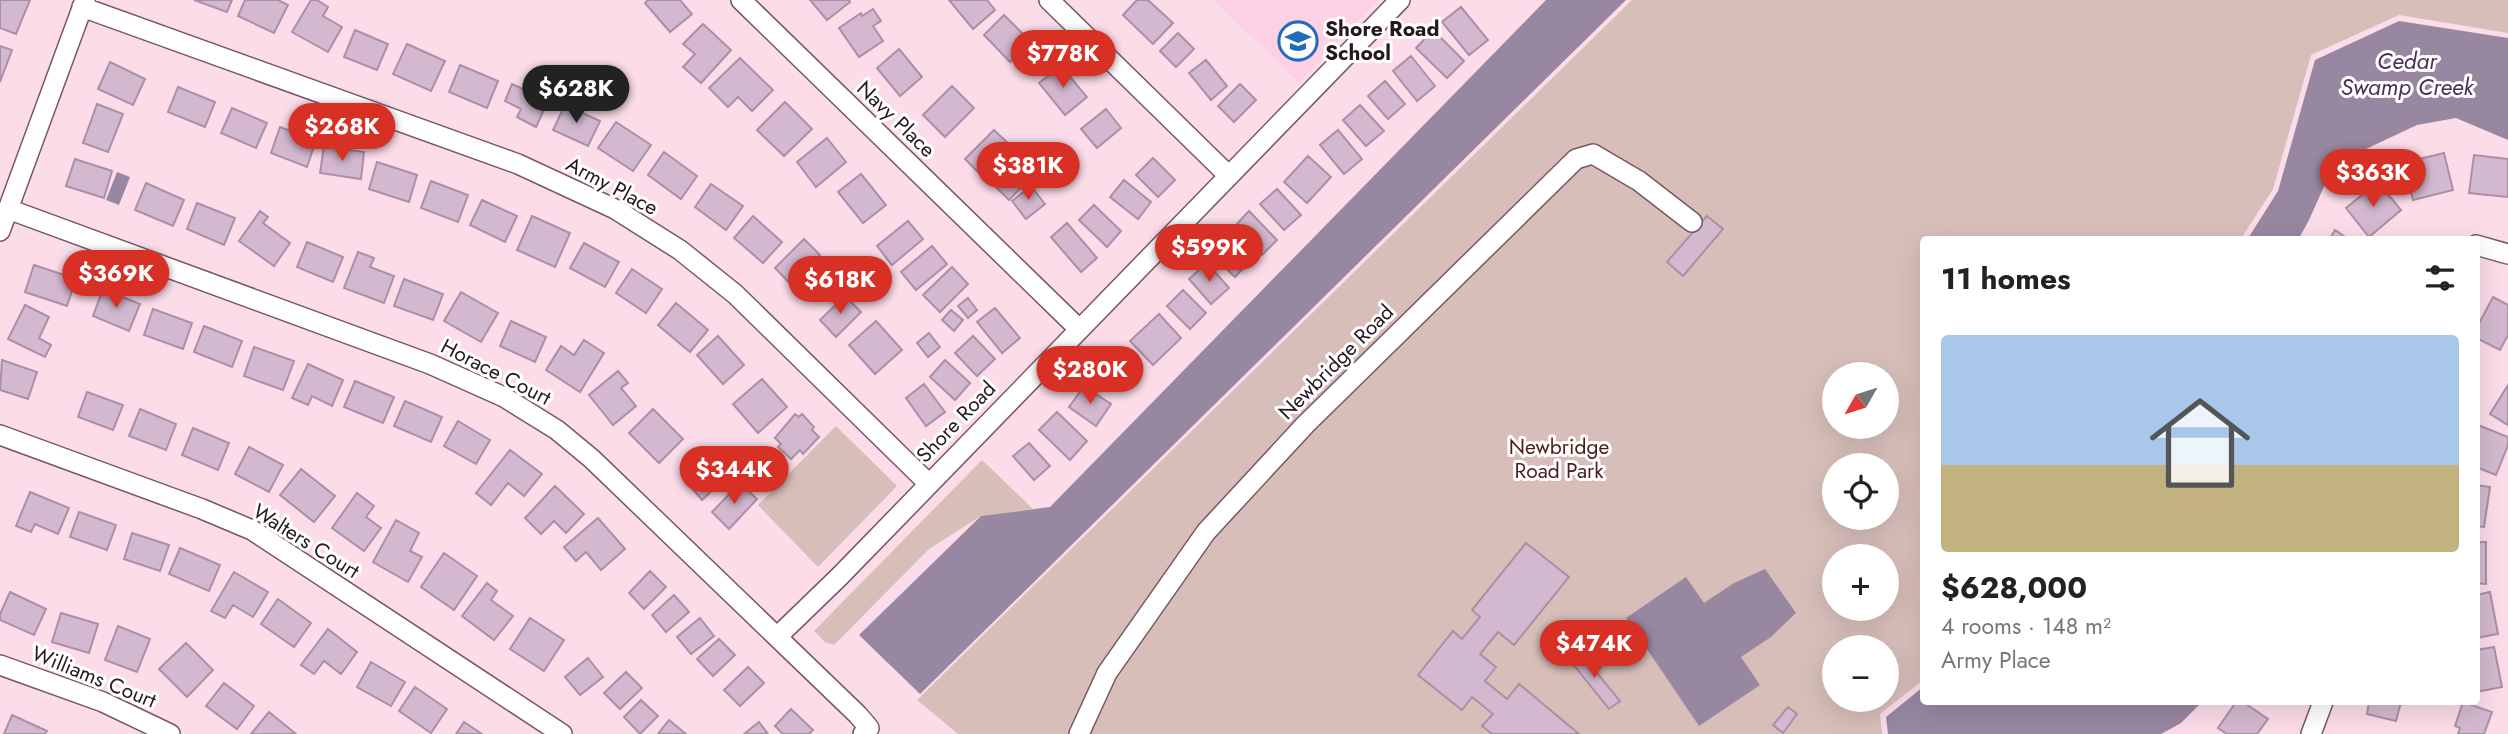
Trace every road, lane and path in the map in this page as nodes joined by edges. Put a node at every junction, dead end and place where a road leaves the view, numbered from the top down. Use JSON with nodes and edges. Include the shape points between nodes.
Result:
{"nodes":[{"id":1,"x":741,"y":0,"type":"edge"},
{"id":2,"x":1049,"y":0,"type":"edge"},
{"id":3,"x":1400,"y":0,"type":"edge"},
{"id":4,"x":83,"y":3,"type":"edge"},
{"id":5,"x":1228,"y":176,"type":"junction"},
{"id":6,"x":8,"y":209,"type":"junction"},
{"id":7,"x":1692,"y":222,"type":"dead end"},
{"id":8,"x":0,"y":231,"type":"edge"},
{"id":9,"x":2480,"y":246,"type":"edge"},
{"id":10,"x":2508,"y":254,"type":"edge"},
{"id":11,"x":1079,"y":329,"type":"junction"},
{"id":12,"x":0,"y":435,"type":"edge"},
{"id":13,"x":928,"y":483,"type":"junction"},
{"id":14,"x":778,"y":636,"type":"junction"},
{"id":15,"x":0,"y":664,"type":"edge"},
{"id":16,"x":2322,"y":705,"type":"edge"},
{"id":17,"x":866,"y":731,"type":"edge"},
{"id":18,"x":170,"y":734,"type":"edge"},
{"id":19,"x":562,"y":734,"type":"edge"},
{"id":20,"x":1079,"y":734,"type":"edge"},
{"id":21,"x":2311,"y":734,"type":"edge"}],
"edges":[{"from":1,"to":11,"type":"street","name":"Navy Place"},
{"from":2,"to":5,"type":"street"},
{"from":3,"to":5,"type":"street","name":"Shore Road"},
{"from":4,"to":6,"type":"street"},
{"from":4,"to":13,"type":"street","name":"Army Place","via":[[518,164],[615,209],[680,250],[735,294]]},
{"from":5,"to":11,"type":"street","name":"Shore Road"},
{"from":6,"to":8,"type":"street"},
{"from":6,"to":14,"type":"street","name":"Horace Court","via":[[430,363],[504,397],[592,458]]},
{"from":7,"to":20,"type":"street","name":"Newbridge Road","via":[[1639,181],[1593,154],[1576,159],[1305,425],[1206,532],[1107,673]]},
{"from":9,"to":10,"type":"street"},
{"from":11,"to":13,"type":"street","name":"Shore Road"},
{"from":12,"to":19,"type":"street","name":"Walters Court","via":[[252,530]]},
{"from":13,"to":14,"type":"street","name":"Shore Road"},
{"from":14,"to":17,"type":"street","name":"Horace Court"},
{"from":15,"to":18,"type":"street","name":"Williams Court","via":[[103,702]]},
{"from":16,"to":21,"type":"street"}]}
